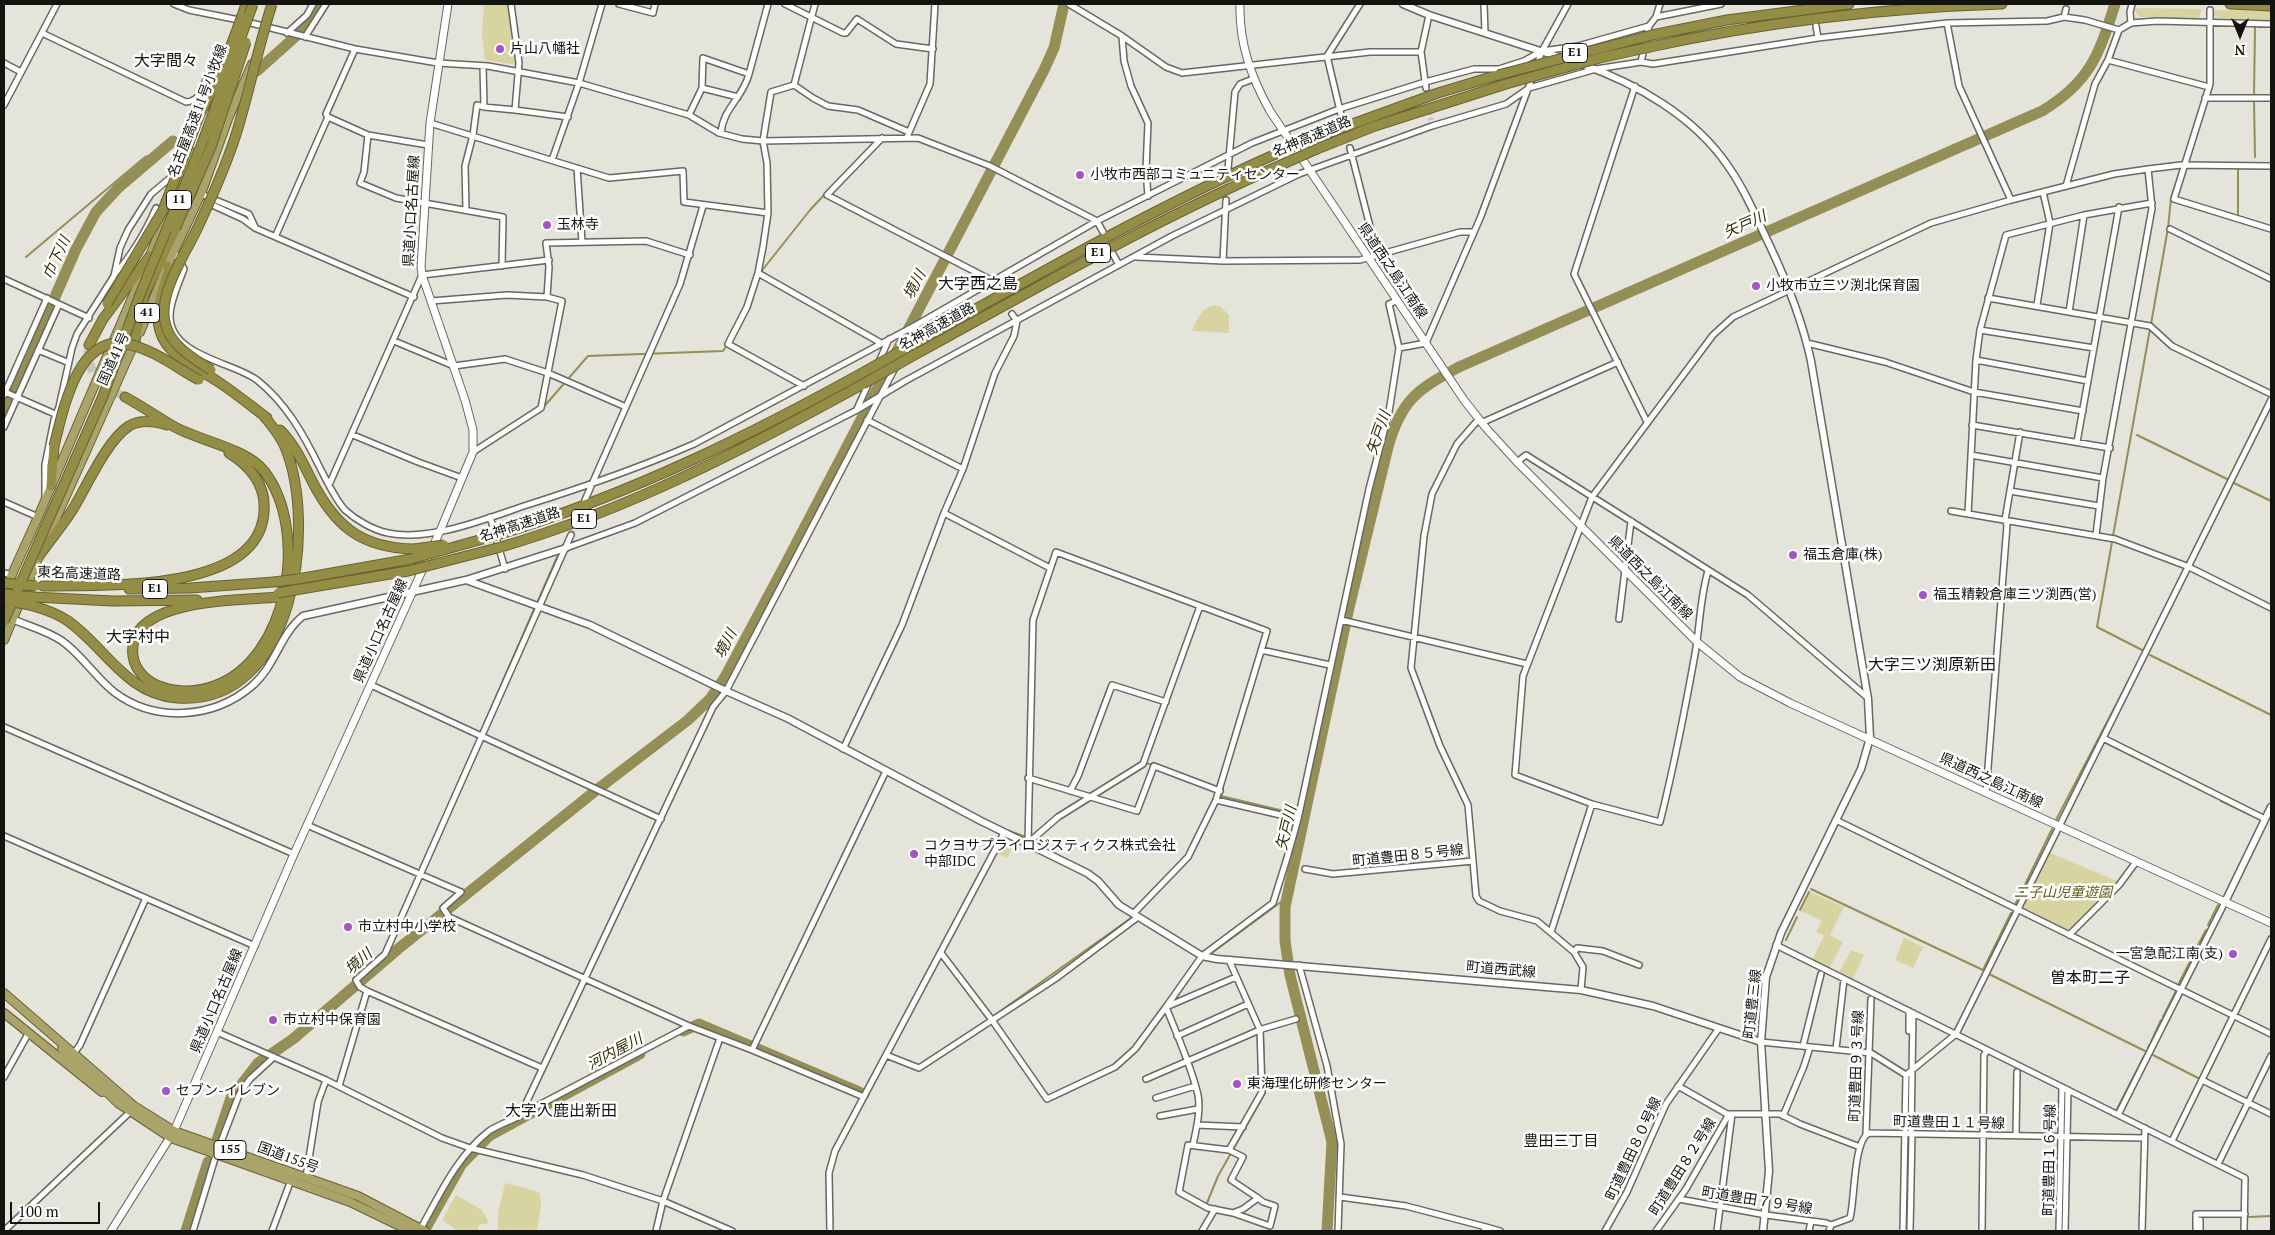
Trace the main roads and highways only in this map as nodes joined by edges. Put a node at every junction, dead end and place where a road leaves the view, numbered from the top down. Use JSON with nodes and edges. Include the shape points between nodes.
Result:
{"nodes":[{"id":1,"x":245,"y":4,"type":"edge"},
{"id":2,"x":253,"y":4,"type":"edge"},
{"id":3,"x":259,"y":4,"type":"edge"},
{"id":4,"x":273,"y":4,"type":"edge"},
{"id":5,"x":448,"y":4,"type":"edge"},
{"id":6,"x":1240,"y":4,"type":"edge"},
{"id":7,"x":1849,"y":4,"type":"edge"},
{"id":8,"x":2002,"y":4,"type":"edge"},
{"id":9,"x":2230,"y":4,"type":"edge"},
{"id":10,"x":2271,"y":6,"type":"edge"},
{"id":11,"x":150,"y":256,"type":"junction"},
{"id":12,"x":167,"y":266,"type":"junction"},
{"id":13,"x":135,"y":342,"type":"junction"},
{"id":14,"x":216,"y":380,"type":"junction"},
{"id":15,"x":125,"y":397,"type":"tunnel mouth"},
{"id":16,"x":264,"y":416,"type":"junction"},
{"id":17,"x":174,"y":427,"type":"junction"},
{"id":18,"x":213,"y":444,"type":"junction"},
{"id":19,"x":51,"y":486,"type":"junction"},
{"id":20,"x":469,"y":544,"type":"junction"},
{"id":21,"x":39,"y":556,"type":"junction"},
{"id":22,"x":274,"y":582,"type":"joint"},
{"id":23,"x":4,"y":583,"type":"edge"},
{"id":24,"x":39,"y":586,"type":"junction"},
{"id":25,"x":4,"y":593,"type":"edge"},
{"id":26,"x":278,"y":594,"type":"junction"},
{"id":27,"x":4,"y":600,"type":"edge"},
{"id":28,"x":32,"y":601,"type":"junction"},
{"id":29,"x":113,"y":602,"type":"joint"},
{"id":30,"x":8,"y":621,"type":"edge"},
{"id":31,"x":4,"y":640,"type":"edge"},
{"id":32,"x":2271,"y":923,"type":"edge"},
{"id":33,"x":4,"y":987,"type":"edge"},
{"id":34,"x":4,"y":993,"type":"edge"},
{"id":35,"x":4,"y":998,"type":"edge"},
{"id":36,"x":4,"y":1013,"type":"edge"},
{"id":37,"x":30,"y":1018,"type":"junction"},
{"id":38,"x":58,"y":1039,"type":"junction"},
{"id":39,"x":118,"y":1103,"type":"junction"},
{"id":40,"x":173,"y":1134,"type":"junction"},
{"id":41,"x":423,"y":1230,"type":"edge"},
{"id":42,"x":111,"y":1231,"type":"edge"},
{"id":43,"x":410,"y":1231,"type":"edge"}],
"edges":[{"from":1,"to":11,"type":"highway","name":"国道41号","number":"41"},
{"from":1,"to":11,"type":"highway","bridge":true,"via":[[227,59],[200,114],[163,210],[95,324],[89,347],[103,319]]},
{"from":2,"to":30,"type":"highway","name":"名古屋高速11号小牧線","number":"11","bridge":true,"via":[[203,142],[141,292],[103,396]]},
{"from":3,"to":13,"type":"highway","number":"11","bridge":true,"via":[[223,114],[144,295]]},
{"from":4,"to":12,"type":"highway","name":"国道41号","number":"41","via":[[268,28],[228,119],[201,194]]},
{"from":4,"to":14,"type":"highway","bridge":true,"via":[[238,130],[214,193],[165,301],[165,323],[171,336],[185,352],[211,370]]},
{"from":5,"to":40,"type":"main road","name":"県道小口名古屋線","via":[[430,123],[422,275],[473,430],[473,452]]},
{"from":6,"to":32,"type":"main road","name":"県道西之島江南線","via":[[1242,38],[1248,64],[1270,111],[1454,387],[1517,462],[1697,642],[1740,677],[1765,690]]},
{"from":7,"to":20,"type":"highway","name":"名神高速道路","number":"E1","bridge":true,"via":[[1651,30],[1429,96],[1311,139],[1094,243],[773,421],[661,475],[585,506]]},
{"from":8,"to":26,"type":"highway","name":"名神高速道路","number":"E1","bridge":true,"via":[[1875,12],[1790,22],[1650,47],[1506,84],[1376,126],[1317,148],[1179,211],[778,430],[664,485],[588,517],[501,547],[408,571]]},
{"from":9,"to":10,"type":"highway"},
{"from":11,"to":19,"type":"highway","name":"国道41号","number":"41"},
{"from":12,"to":13,"type":"highway","name":"国道41号","number":"41"},
{"from":12,"to":14,"type":"highway","via":[[169,270],[159,312],[163,341],[204,375]]},
{"from":13,"to":21,"type":"highway","name":"国道41号","number":"41"},
{"from":14,"to":16,"type":"highway"},
{"from":14,"to":19,"type":"highway","bridge":true,"via":[[199,380],[137,346],[121,343],[103,345],[81,368],[71,390],[54,446]]},
{"from":15,"to":17,"type":"highway"},
{"from":16,"to":20,"type":"highway","bridge":true,"via":[[287,437],[336,520],[357,536],[383,546],[414,549]]},
{"from":16,"to":28,"type":"highway","via":[[280,437],[292,469],[297,510],[296,558],[281,626],[268,651],[246,676],[224,690],[200,697],[177,698],[158,694],[129,680],[69,622]]},
{"from":17,"to":18,"type":"highway"},
{"from":17,"to":21,"type":"highway","via":[[145,421],[123,431],[109,447],[71,512]]},
{"from":18,"to":24,"type":"highway","via":[[248,467],[263,493],[262,523],[244,551],[213,570],[175,580]]},
{"from":18,"to":26,"type":"highway","via":[[252,460],[265,472],[276,493],[287,530],[288,560],[277,617],[248,665],[227,681],[211,687],[182,691],[161,687],[144,678],[135,664],[132,649],[138,632],[162,613]]},
{"from":19,"to":25,"type":"highway","name":"国道41号","number":"41"},
{"from":20,"to":22,"type":"highway","name":"名神高速道路","number":"E1","bridge":true,"via":[[412,559]]},
{"from":21,"to":30,"type":"highway","name":"国道41号","number":"41"},
{"from":22,"to":24,"type":"highway","name":"東名高速道路","number":"E1","via":[[158,589]]},
{"from":23,"to":24,"type":"highway","name":"東名高速道路","number":"E1","bridge":true},
{"from":25,"to":28,"type":"highway","name":"東名高速道路","number":"E1","bridge":true},
{"from":26,"to":29,"type":"highway","name":"名神高速道路","number":"E1"},
{"from":27,"to":28,"type":"highway","bridge":true},
{"from":28,"to":29,"type":"highway","name":"東名高速道路","number":"E1"},
{"from":30,"to":31,"type":"highway","name":"国道41号","number":"41"},
{"from":33,"to":38,"type":"highway","number":"155"},
{"from":34,"to":37,"type":"highway","name":"国道155号","number":"155"},
{"from":35,"to":37,"type":"highway","name":"国道155号","number":"155"},
{"from":36,"to":39,"type":"highway","number":"155"},
{"from":37,"to":38,"type":"highway","name":"国道155号","number":"155"},
{"from":37,"to":39,"type":"highway","name":"国道155号","number":"155"},
{"from":38,"to":40,"type":"highway","name":"国道155号","number":"155","via":[[134,1106]]},
{"from":39,"to":40,"type":"highway","name":"国道155号","number":"155"},
{"from":40,"to":41,"type":"highway","name":"国道155号","number":"155","via":[[221,1146],[358,1196]]},
{"from":40,"to":42,"type":"main road","name":"県道小口名古屋線"},
{"from":40,"to":43,"type":"highway","name":"国道155号","number":"155","via":[[216,1155],[350,1202]]}]}
